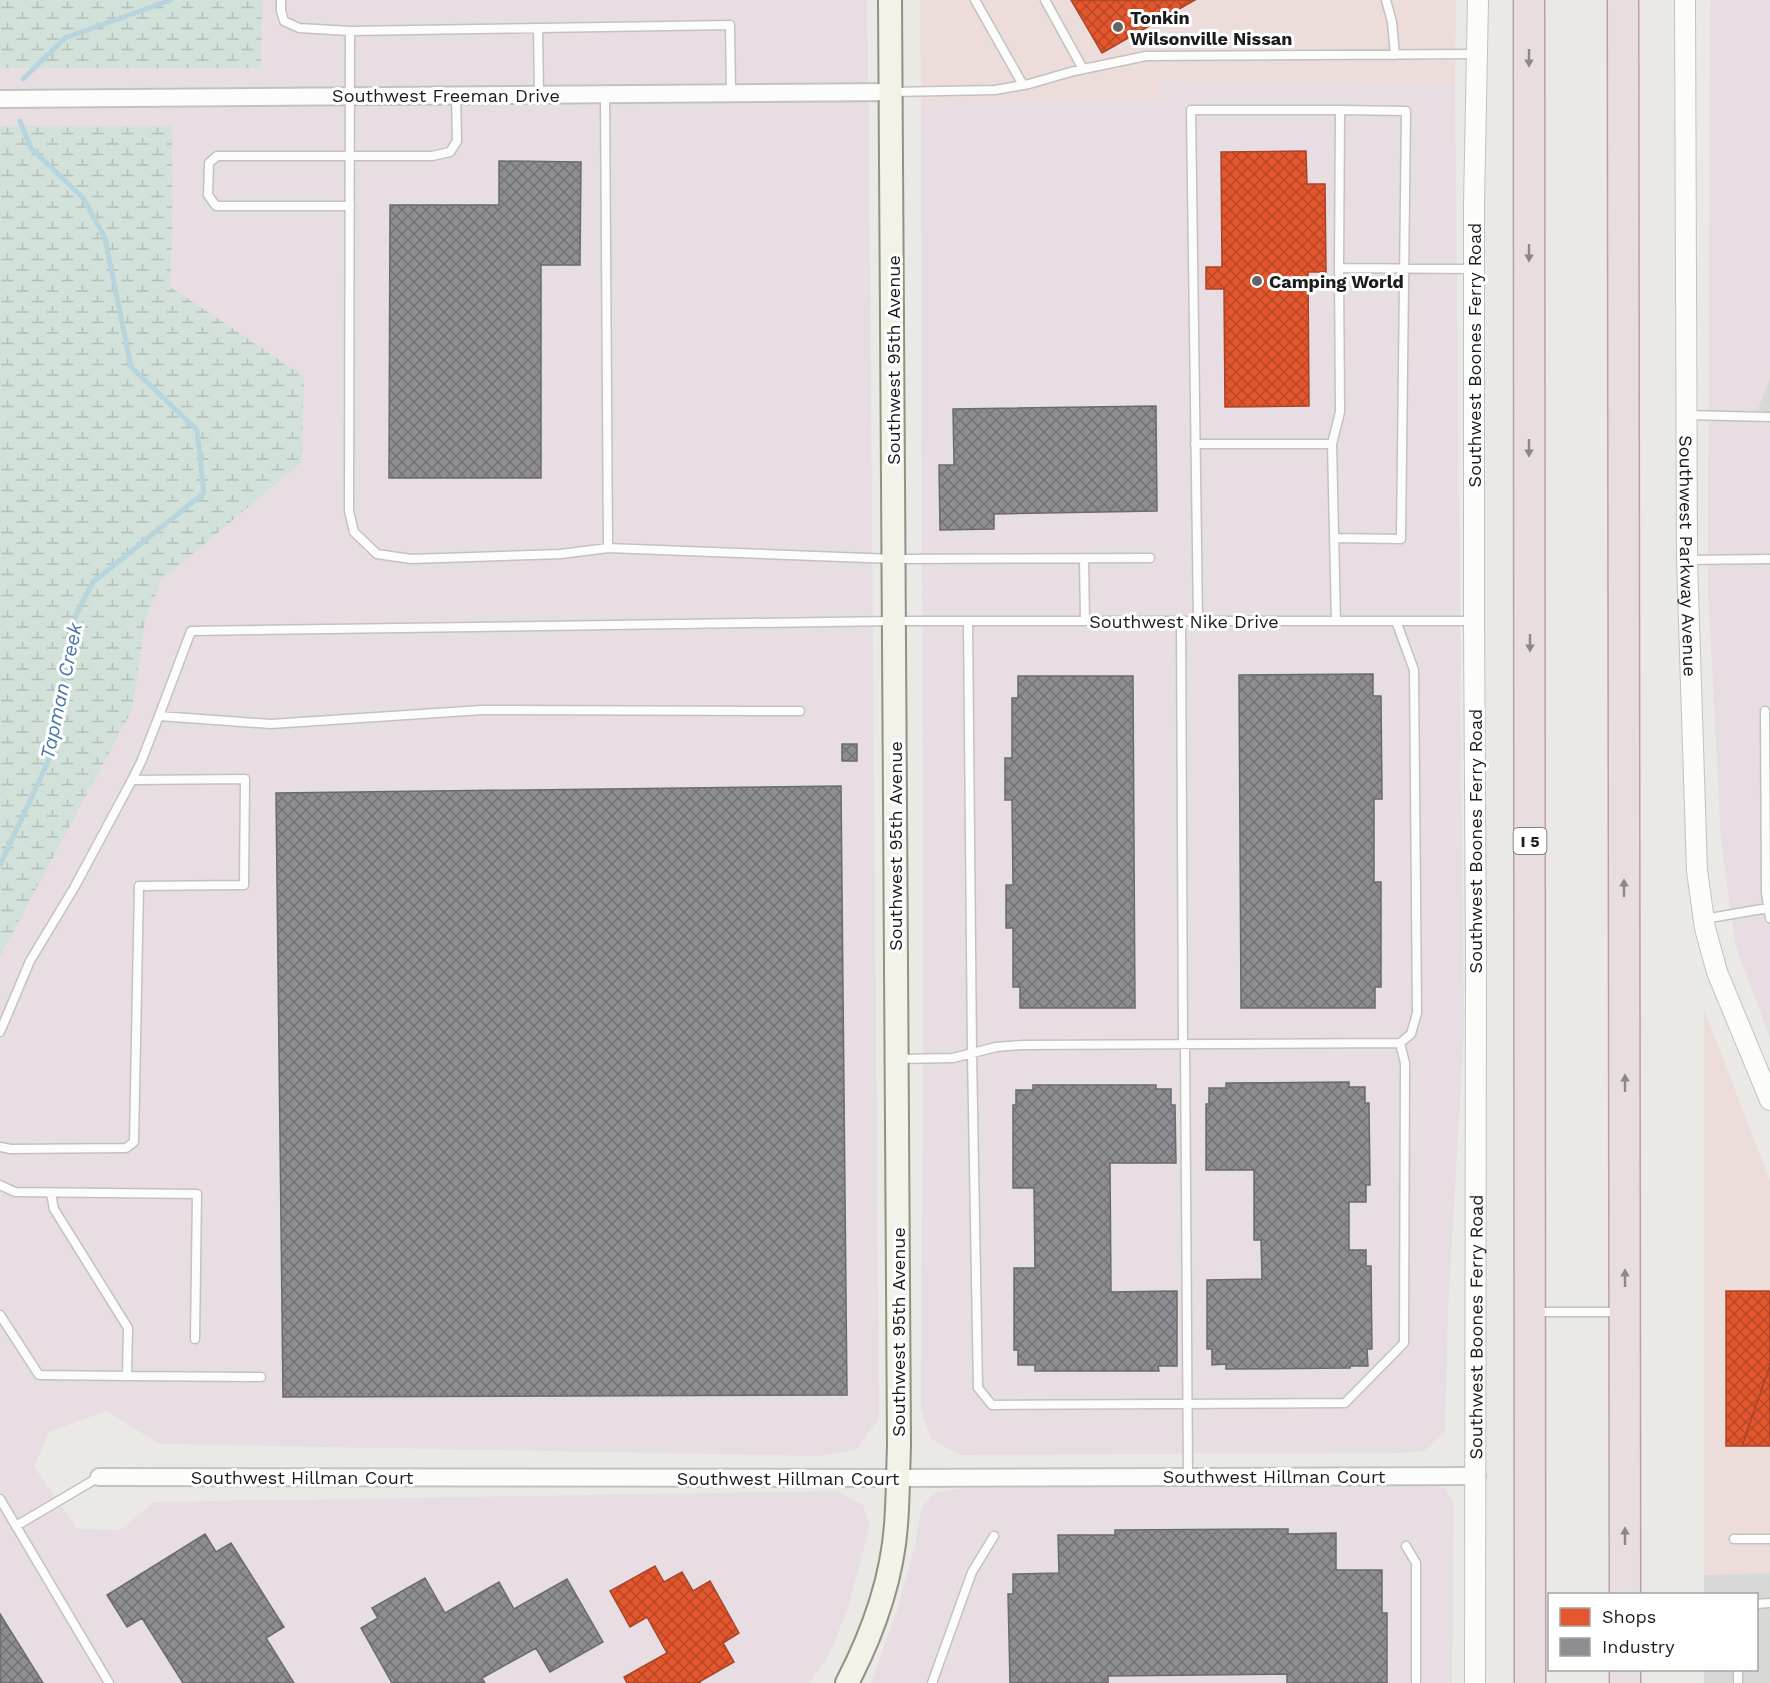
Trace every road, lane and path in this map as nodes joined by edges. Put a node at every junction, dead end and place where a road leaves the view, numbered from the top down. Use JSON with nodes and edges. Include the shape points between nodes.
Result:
{"nodes":[{"id":1,"x":281,"y":0,"type":"edge"},
{"id":2,"x":890,"y":0,"type":"edge"},
{"id":3,"x":975,"y":0,"type":"edge"},
{"id":4,"x":1046,"y":0,"type":"edge"},
{"id":5,"x":1386,"y":0,"type":"edge"},
{"id":6,"x":1478,"y":0,"type":"edge"},
{"id":7,"x":1529,"y":0,"type":"edge"},
{"id":8,"x":1623,"y":0,"type":"edge"},
{"id":9,"x":1685,"y":0,"type":"edge"},
{"id":10,"x":538,"y":29,"type":"junction"},
{"id":11,"x":350,"y":30,"type":"junction"},
{"id":12,"x":1478,"y":54,"type":"junction"},
{"id":13,"x":1395,"y":55,"type":"junction"},
{"id":14,"x":1083,"y":69,"type":"junction"},
{"id":15,"x":1023,"y":85,"type":"junction"},
{"id":16,"x":892,"y":92,"type":"junction"},
{"id":17,"x":731,"y":93,"type":"junction"},
{"id":18,"x":539,"y":94,"type":"junction"},
{"id":19,"x":604,"y":94,"type":"junction"},
{"id":20,"x":350,"y":95,"type":"junction"},
{"id":21,"x":456,"y":95,"type":"junction"},
{"id":22,"x":0,"y":99,"type":"edge"},
{"id":23,"x":1340,"y":110,"type":"junction"},
{"id":24,"x":350,"y":155,"type":"junction"},
{"id":25,"x":350,"y":206,"type":"junction"},
{"id":26,"x":1339,"y":268,"type":"junction"},
{"id":27,"x":1404,"y":269,"type":"junction"},
{"id":28,"x":1474,"y":269,"type":"junction"},
{"id":29,"x":1686,"y":415,"type":"junction"},
{"id":30,"x":1770,"y":417,"type":"edge"},
{"id":31,"x":1195,"y":444,"type":"junction"},
{"id":32,"x":1332,"y":444,"type":"junction"},
{"id":33,"x":1334,"y":538,"type":"junction"},
{"id":34,"x":608,"y":548,"type":"junction"},
{"id":35,"x":1150,"y":558,"type":"dead end"},
{"id":36,"x":894,"y":559,"type":"junction"},
{"id":37,"x":1084,"y":559,"type":"junction"},
{"id":38,"x":1770,"y":559,"type":"edge"},
{"id":39,"x":1687,"y":560,"type":"junction"},
{"id":40,"x":894,"y":621,"type":"junction"},
{"id":41,"x":968,"y":621,"type":"junction"},
{"id":42,"x":1085,"y":621,"type":"junction"},
{"id":43,"x":1181,"y":621,"type":"junction"},
{"id":44,"x":1197,"y":621,"type":"junction"},
{"id":45,"x":1336,"y":621,"type":"junction"},
{"id":46,"x":1396,"y":621,"type":"junction"},
{"id":47,"x":1474,"y":621,"type":"junction"},
{"id":48,"x":800,"y":711,"type":"dead end"},
{"id":49,"x":1765,"y":711,"type":"dead end"},
{"id":50,"x":159,"y":716,"type":"junction"},
{"id":51,"x":132,"y":780,"type":"junction"},
{"id":52,"x":1768,"y":908,"type":"junction"},
{"id":53,"x":1770,"y":918,"type":"edge"},
{"id":54,"x":1704,"y":919,"type":"junction"},
{"id":55,"x":0,"y":1032,"type":"edge"},
{"id":56,"x":1400,"y":1043,"type":"junction"},
{"id":57,"x":1184,"y":1044,"type":"junction"},
{"id":58,"x":972,"y":1053,"type":"junction"},
{"id":59,"x":897,"y":1059,"type":"junction"},
{"id":60,"x":1770,"y":1100,"type":"edge"},
{"id":61,"x":0,"y":1147,"type":"edge"},
{"id":62,"x":0,"y":1185,"type":"edge"},
{"id":63,"x":51,"y":1193,"type":"junction"},
{"id":64,"x":1530,"y":1312,"type":"junction"},
{"id":65,"x":1625,"y":1312,"type":"junction"},
{"id":66,"x":0,"y":1315,"type":"edge"},
{"id":67,"x":195,"y":1339,"type":"dead end"},
{"id":68,"x":127,"y":1376,"type":"junction"},
{"id":69,"x":261,"y":1377,"type":"dead end"},
{"id":70,"x":1187,"y":1404,"type":"junction"},
{"id":71,"x":1188,"y":1476,"type":"junction"},
{"id":72,"x":1477,"y":1476,"type":"junction"},
{"id":73,"x":99,"y":1477,"type":"joint"},
{"id":74,"x":898,"y":1478,"type":"junction"},
{"id":75,"x":0,"y":1500,"type":"edge"},
{"id":76,"x":16,"y":1526,"type":"junction"},
{"id":77,"x":994,"y":1536,"type":"dead end"},
{"id":78,"x":1734,"y":1539,"type":"dead end"},
{"id":79,"x":1770,"y":1539,"type":"edge"},
{"id":80,"x":1406,"y":1546,"type":"dead end"},
{"id":81,"x":1625,"y":1593,"type":"edge"},
{"id":82,"x":109,"y":1683,"type":"edge"},
{"id":83,"x":846,"y":1683,"type":"edge"},
{"id":84,"x":932,"y":1683,"type":"edge"},
{"id":85,"x":1416,"y":1683,"type":"edge"},
{"id":86,"x":1475,"y":1683,"type":"edge"},
{"id":87,"x":1530,"y":1683,"type":"edge"}],
"edges":[{"from":1,"to":11,"type":"lane","via":[[284,21],[299,28]]},
{"from":2,"to":16,"type":"main road","name":"Southwest 95th Avenue"},
{"from":3,"to":15,"type":"lane"},
{"from":4,"to":14,"type":"lane"},
{"from":5,"to":13,"type":"lane"},
{"from":6,"to":12,"type":"street","name":"Southwest Boones Ferry Road"},
{"from":7,"to":64,"type":"highway","number":"I 5","one_way":true},
{"from":65,"to":8,"type":"highway","one_way":true},
{"from":9,"to":29,"type":"street","name":"Southwest Parkway Avenue"},
{"from":10,"to":11,"type":"lane"},
{"from":10,"to":17,"type":"lane","via":[[730,25]]},
{"from":10,"to":18,"type":"lane"},
{"from":11,"to":20,"type":"lane"},
{"from":12,"to":13,"type":"lane"},
{"from":12,"to":28,"type":"street","name":"Southwest Boones Ferry Road"},
{"from":13,"to":14,"type":"lane","via":[[1146,56]]},
{"from":14,"to":15,"type":"lane"},
{"from":15,"to":16,"type":"lane","via":[[995,90]]},
{"from":16,"to":17,"type":"street","name":"Southwest Freeman Drive"},
{"from":16,"to":36,"type":"main road","name":"Southwest 95th Avenue"},
{"from":17,"to":19,"type":"street","name":"Southwest Freeman Drive"},
{"from":18,"to":19,"type":"street","name":"Southwest Freeman Drive"},
{"from":18,"to":21,"type":"street","name":"Southwest Freeman Drive"},
{"from":19,"to":34,"type":"lane"},
{"from":20,"to":21,"type":"street","name":"Southwest Freeman Drive"},
{"from":20,"to":22,"type":"street","name":"Southwest Freeman Drive"},
{"from":20,"to":24,"type":"lane"},
{"from":21,"to":24,"type":"lane","via":[[457,141],[450,152],[432,156]]},
{"from":23,"to":26,"type":"lane"},
{"from":23,"to":27,"type":"lane","via":[[1406,111]]},
{"from":23,"to":31,"type":"lane","via":[[1191,110]]},
{"from":24,"to":25,"type":"lane"},
{"from":24,"to":25,"type":"lane","via":[[217,156],[209,163],[208,195],[216,206]]},
{"from":25,"to":34,"type":"lane","via":[[349,511],[354,532],[377,554],[411,559],[561,554]]},
{"from":26,"to":27,"type":"lane"},
{"from":26,"to":32,"type":"lane","via":[[1340,412]]},
{"from":27,"to":28,"type":"lane"},
{"from":27,"to":33,"type":"lane","via":[[1401,539]]},
{"from":28,"to":47,"type":"street","name":"Southwest Boones Ferry Road"},
{"from":29,"to":30,"type":"lane"},
{"from":29,"to":39,"type":"street","name":"Southwest Parkway Avenue"},
{"from":31,"to":32,"type":"lane"},
{"from":31,"to":44,"type":"lane"},
{"from":32,"to":33,"type":"lane"},
{"from":33,"to":45,"type":"lane"},
{"from":34,"to":36,"type":"lane"},
{"from":35,"to":37,"type":"lane"},
{"from":36,"to":37,"type":"lane"},
{"from":36,"to":40,"type":"main road","name":"Southwest 95th Avenue"},
{"from":37,"to":42,"type":"lane"},
{"from":38,"to":39,"type":"lane"},
{"from":39,"to":54,"type":"street","name":"Southwest Parkway Avenue","via":[[1697,871]]},
{"from":40,"to":41,"type":"lane","name":"Southwest Nike Drive"},
{"from":40,"to":50,"type":"lane","name":"Southwest Nike Drive","via":[[191,631]]},
{"from":40,"to":59,"type":"main road","name":"Southwest 95th Avenue"},
{"from":41,"to":42,"type":"lane","name":"Southwest Nike Drive"},
{"from":41,"to":58,"type":"lane"},
{"from":42,"to":43,"type":"lane","name":"Southwest Nike Drive"},
{"from":43,"to":44,"type":"lane","name":"Southwest Nike Drive"},
{"from":43,"to":57,"type":"lane"},
{"from":44,"to":45,"type":"lane","name":"Southwest Nike Drive"},
{"from":45,"to":46,"type":"lane","name":"Southwest Nike Drive"},
{"from":46,"to":47,"type":"lane","name":"Southwest Nike Drive"},
{"from":46,"to":56,"type":"lane","via":[[1414,670],[1417,1013],[1411,1034]]},
{"from":47,"to":72,"type":"street","name":"Southwest Boones Ferry Road"},
{"from":48,"to":50,"type":"lane","via":[[482,710],[271,724]]},
{"from":49,"to":52,"type":"lane"},
{"from":50,"to":51,"type":"lane"},
{"from":51,"to":55,"type":"lane","via":[[30,961]]},
{"from":51,"to":61,"type":"lane","via":[[245,779],[244,885],[138,886],[134,1142],[126,1148]]},
{"from":52,"to":53,"type":"lane"},
{"from":52,"to":54,"type":"lane"},
{"from":54,"to":60,"type":"street","name":"Southwest Parkway Avenue","via":[[1717,972]]},
{"from":56,"to":57,"type":"lane"},
{"from":56,"to":70,"type":"lane","via":[[1405,1063],[1404,1343],[1345,1403]]},
{"from":57,"to":58,"type":"lane","via":[[1022,1045]]},
{"from":57,"to":70,"type":"lane"},
{"from":58,"to":59,"type":"lane","via":[[953,1058]]},
{"from":58,"to":70,"type":"lane","via":[[978,1388],[992,1405]]},
{"from":59,"to":74,"type":"main road","name":"Southwest 95th Avenue"},
{"from":62,"to":63,"type":"lane","via":[[15,1192]]},
{"from":63,"to":67,"type":"lane","via":[[197,1194]]},
{"from":63,"to":68,"type":"lane","via":[[54,1209],[128,1328]]},
{"from":64,"to":65,"type":"lane"},
{"from":64,"to":87,"type":"highway","number":"I 5"},
{"from":81,"to":65,"type":"highway","one_way":true},
{"from":66,"to":68,"type":"lane","via":[[39,1376]]},
{"from":68,"to":69,"type":"lane"},
{"from":70,"to":71,"type":"lane"},
{"from":71,"to":72,"type":"street","name":"Southwest Hillman Court"},
{"from":71,"to":74,"type":"street","name":"Southwest Hillman Court"},
{"from":72,"to":86,"type":"street","name":"Southwest Boones Ferry Road"},
{"from":73,"to":74,"type":"street","name":"Southwest Hillman Court"},
{"from":73,"to":76,"type":"lane"},
{"from":74,"to":83,"type":"main road","name":"Southwest 95th Avenue","via":[[889,1570],[870,1631]]},
{"from":75,"to":76,"type":"lane"},
{"from":76,"to":82,"type":"lane"},
{"from":77,"to":84,"type":"lane","via":[[972,1572]]},
{"from":78,"to":79,"type":"lane"},
{"from":80,"to":85,"type":"lane","via":[[1416,1563]]}]}
